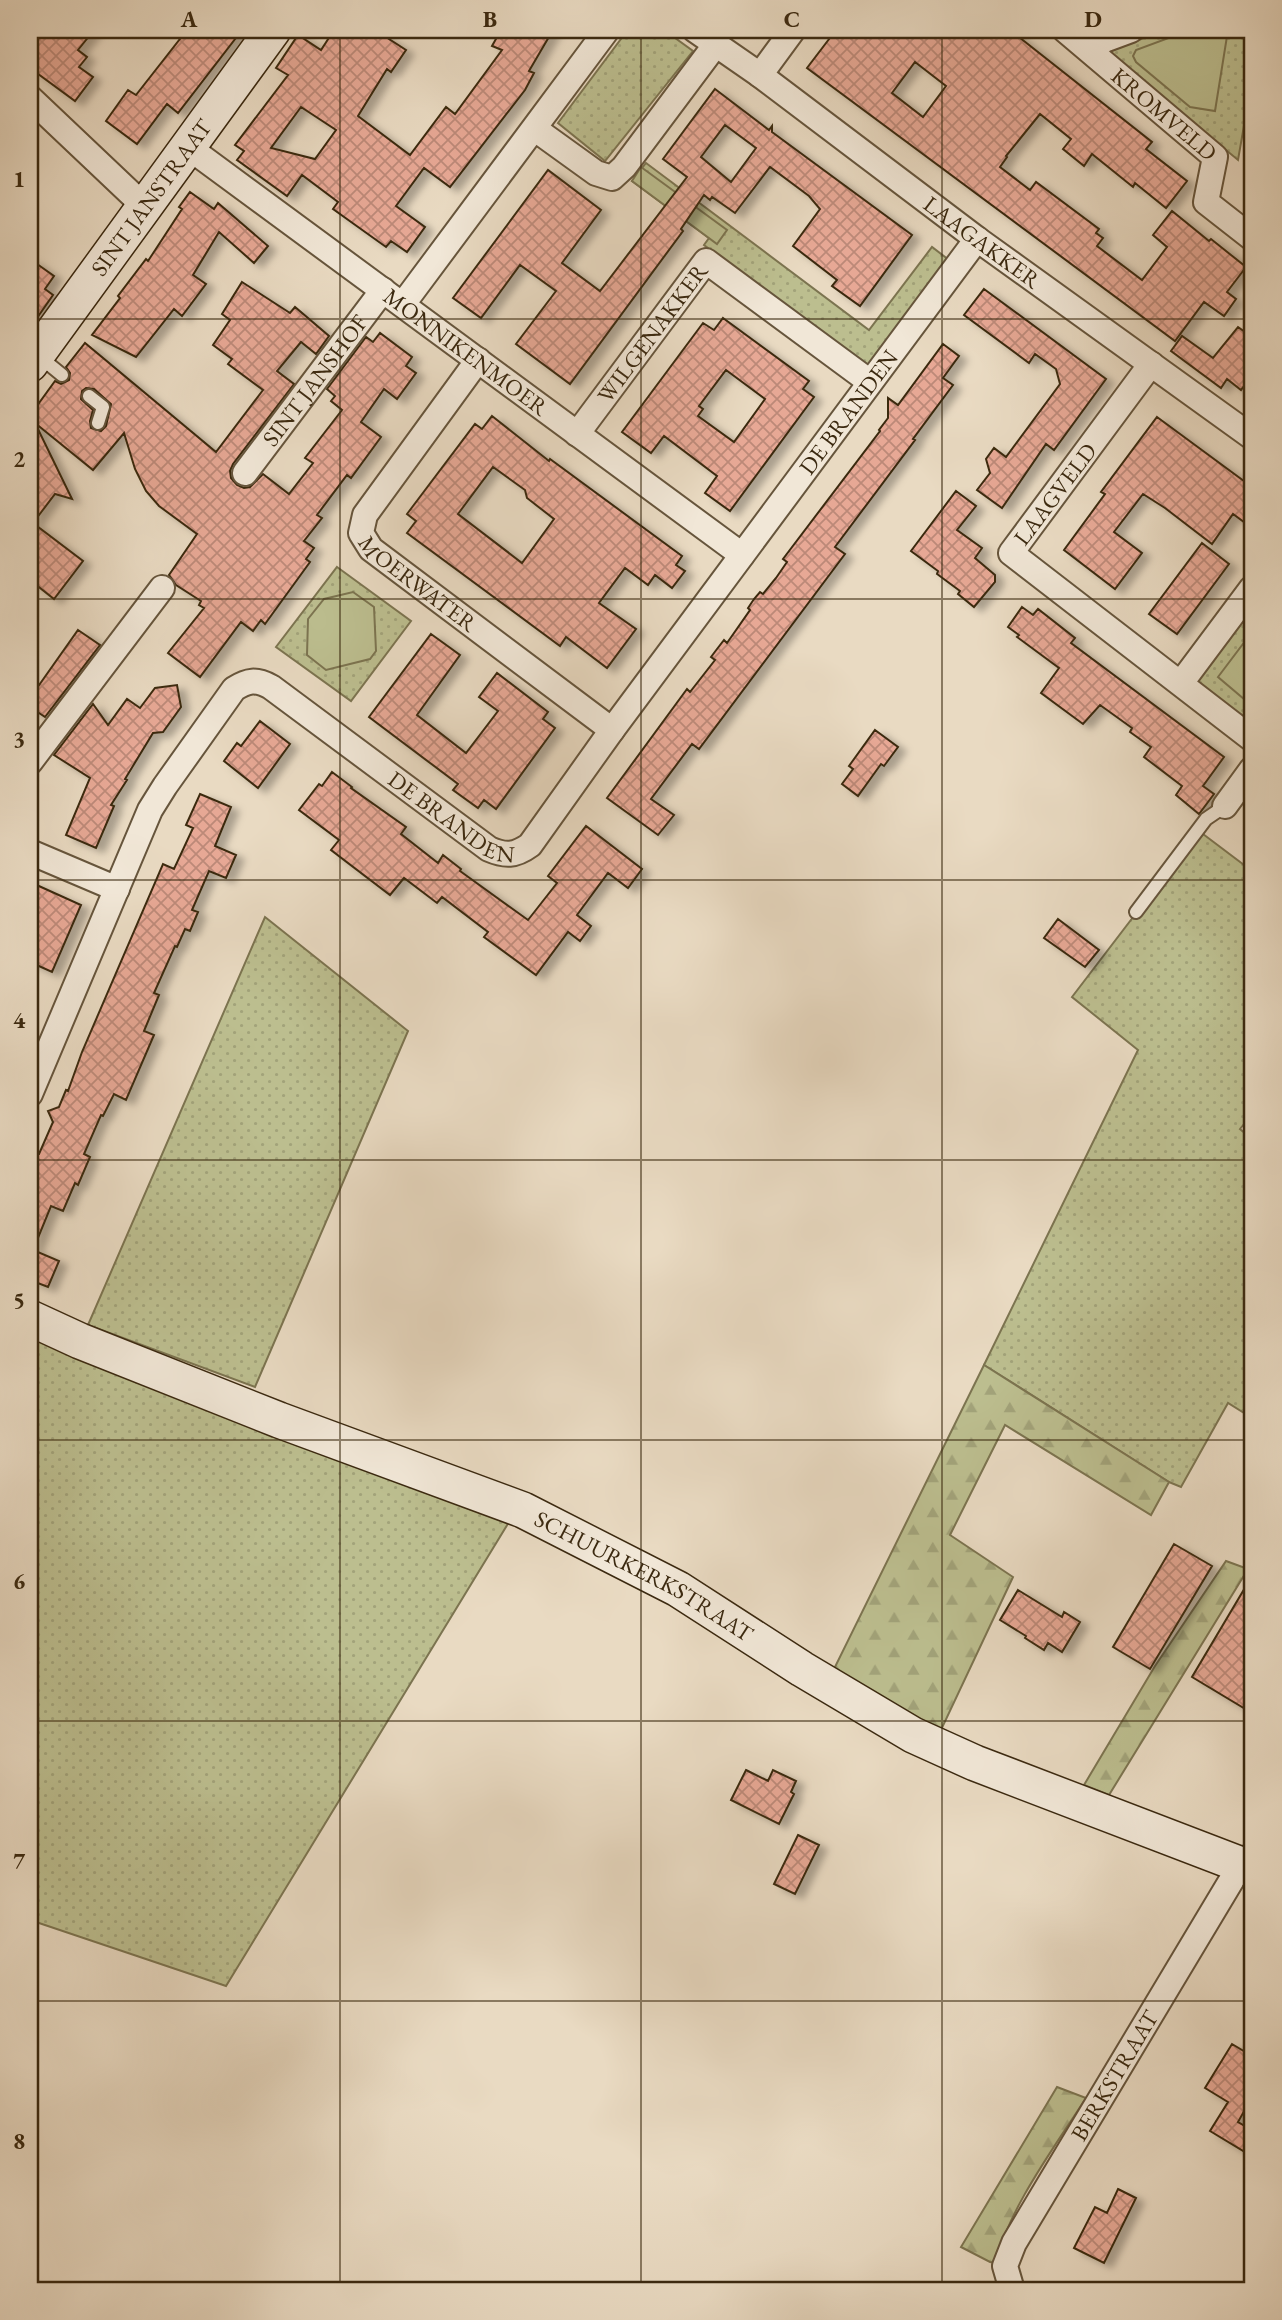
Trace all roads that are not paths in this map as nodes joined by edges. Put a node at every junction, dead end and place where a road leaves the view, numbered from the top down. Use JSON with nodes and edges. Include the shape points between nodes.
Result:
{"nodes":[{"id":1,"x":273,"y":30,"type":"edge"},
{"id":2,"x":607,"y":30,"type":"edge"},
{"id":3,"x":793,"y":30,"type":"edge"},
{"id":4,"x":1065,"y":30,"type":"edge"},
{"id":5,"x":1131,"y":30,"type":"edge"},
{"id":6,"x":706,"y":37,"type":"edge"},
{"id":7,"x":1092,"y":50,"type":"junction"},
{"id":8,"x":760,"y":75,"type":"junction"},
{"id":9,"x":30,"y":98,"type":"edge"},
{"id":10,"x":535,"y":129,"type":"junction"},
{"id":11,"x":188,"y":147,"type":"junction"},
{"id":12,"x":144,"y":206,"type":"junction"},
{"id":13,"x":1252,"y":238,"type":"edge"},
{"id":14,"x":976,"y":239,"type":"junction"},
{"id":15,"x":383,"y":290,"type":"junction"},
{"id":16,"x":403,"y":304,"type":"junction"},
{"id":17,"x":478,"y":360,"type":"junction"},
{"id":18,"x":43,"y":364,"type":"edge"},
{"id":19,"x":1151,"y":364,"type":"junction"},
{"id":20,"x":870,"y":382,"type":"junction"},
{"id":21,"x":89,"y":397,"type":"dead end"},
{"id":22,"x":98,"y":424,"type":"dead end"},
{"id":23,"x":577,"y":434,"type":"junction"},
{"id":24,"x":1252,"y":437,"type":"edge"},
{"id":25,"x":245,"y":473,"type":"dead end"},
{"id":26,"x":742,"y":555,"type":"junction"},
{"id":27,"x":162,"y":588,"type":"dead end"},
{"id":28,"x":1252,"y":588,"type":"edge"},
{"id":29,"x":1181,"y":683,"type":"junction"},
{"id":30,"x":612,"y":730,"type":"junction"},
{"id":31,"x":1252,"y":739,"type":"edge"},
{"id":32,"x":30,"y":762,"type":"edge"},
{"id":33,"x":1252,"y":769,"type":"edge"},
{"id":34,"x":1225,"y":806,"type":"joint"},
{"id":35,"x":30,"y":852,"type":"edge"},
{"id":36,"x":117,"y":889,"type":"junction"},
{"id":37,"x":1136,"y":912,"type":"dead end"},
{"id":38,"x":32,"y":1085,"type":"edge"},
{"id":39,"x":30,"y":1318,"type":"edge"},
{"id":40,"x":1248,"y":1860,"type":"edge"},
{"id":41,"x":1012,"y":2290,"type":"edge"}],
"edges":[{"from":1,"to":11,"type":"street","name":"SINT JANSTRAAT","via":[[242,62]]},
{"from":2,"to":10,"type":"street"},
{"from":3,"to":8,"type":"street"},
{"from":4,"to":7,"type":"street","name":"KROMVELD"},
{"from":5,"to":7,"type":"street"},
{"from":6,"to":8,"type":"street","name":"LAAGAKKER"},
{"from":6,"to":10,"type":"street","name":"LAAGAKKER","via":[[624,167],[612,178],[596,173]]},
{"from":7,"to":13,"type":"street","name":"KROMVELD","via":[[1215,157],[1206,202]]},
{"from":8,"to":14,"type":"street","name":"LAAGAKKER"},
{"from":9,"to":12,"type":"street"},
{"from":10,"to":16,"type":"street"},
{"from":11,"to":12,"type":"street","name":"SINT JANSTRAAT"},
{"from":11,"to":15,"type":"street","name":"MONNIKENMOER"},
{"from":12,"to":18,"type":"street","name":"SINT JANSTRAAT"},
{"from":14,"to":19,"type":"street","name":"LAAGAKKER"},
{"from":14,"to":20,"type":"street","name":"DE BRANDEN"},
{"from":15,"to":16,"type":"street","name":"MONNIKENMOER"},
{"from":15,"to":25,"type":"street","name":"SINT JANSHOF"},
{"from":16,"to":17,"type":"street","name":"MONNIKENMOER"},
{"from":17,"to":23,"type":"street","name":"MONNIKENMOER"},
{"from":17,"to":30,"type":"street","name":"MOERWATER","via":[[365,515],[360,533],[375,552]]},
{"from":19,"to":24,"type":"street","name":"LAAGAKKER"},
{"from":19,"to":29,"type":"street","name":"LAAGVELD","via":[[1011,553]]},
{"from":20,"to":23,"type":"street","name":"WILGENAKKER","via":[[706,261]]},
{"from":20,"to":26,"type":"street","name":"DE BRANDEN"},
{"from":21,"to":22,"type":"lane","via":[[103,407]]},
{"from":23,"to":26,"type":"street","name":"MONNIKENMOER"},
{"from":26,"to":30,"type":"street","name":"DE BRANDEN"},
{"from":27,"to":32,"type":"street"},
{"from":28,"to":29,"type":"street"},
{"from":29,"to":31,"type":"street","name":"LAAGVELD"},
{"from":30,"to":36,"type":"street","name":"DE BRANDEN","via":[[530,845],[519,853],[503,855],[271,687],[259,680],[247,681],[234,689],[165,786]]},
{"from":33,"to":34,"type":"street"},
{"from":34,"to":37,"type":"lane","via":[[1206,819]]},
{"from":35,"to":36,"type":"street"},
{"from":36,"to":38,"type":"street","name":"DE BRANDEN"},
{"from":39,"to":40,"type":"street","name":"SCHUURKERKSTRAAT","via":[[279,1420],[523,1510],[678,1589],[913,1735],[975,1763]]},
{"from":40,"to":41,"type":"street","name":"BERKSTRAAT","via":[[1014,2244],[1006,2266]]}]}
